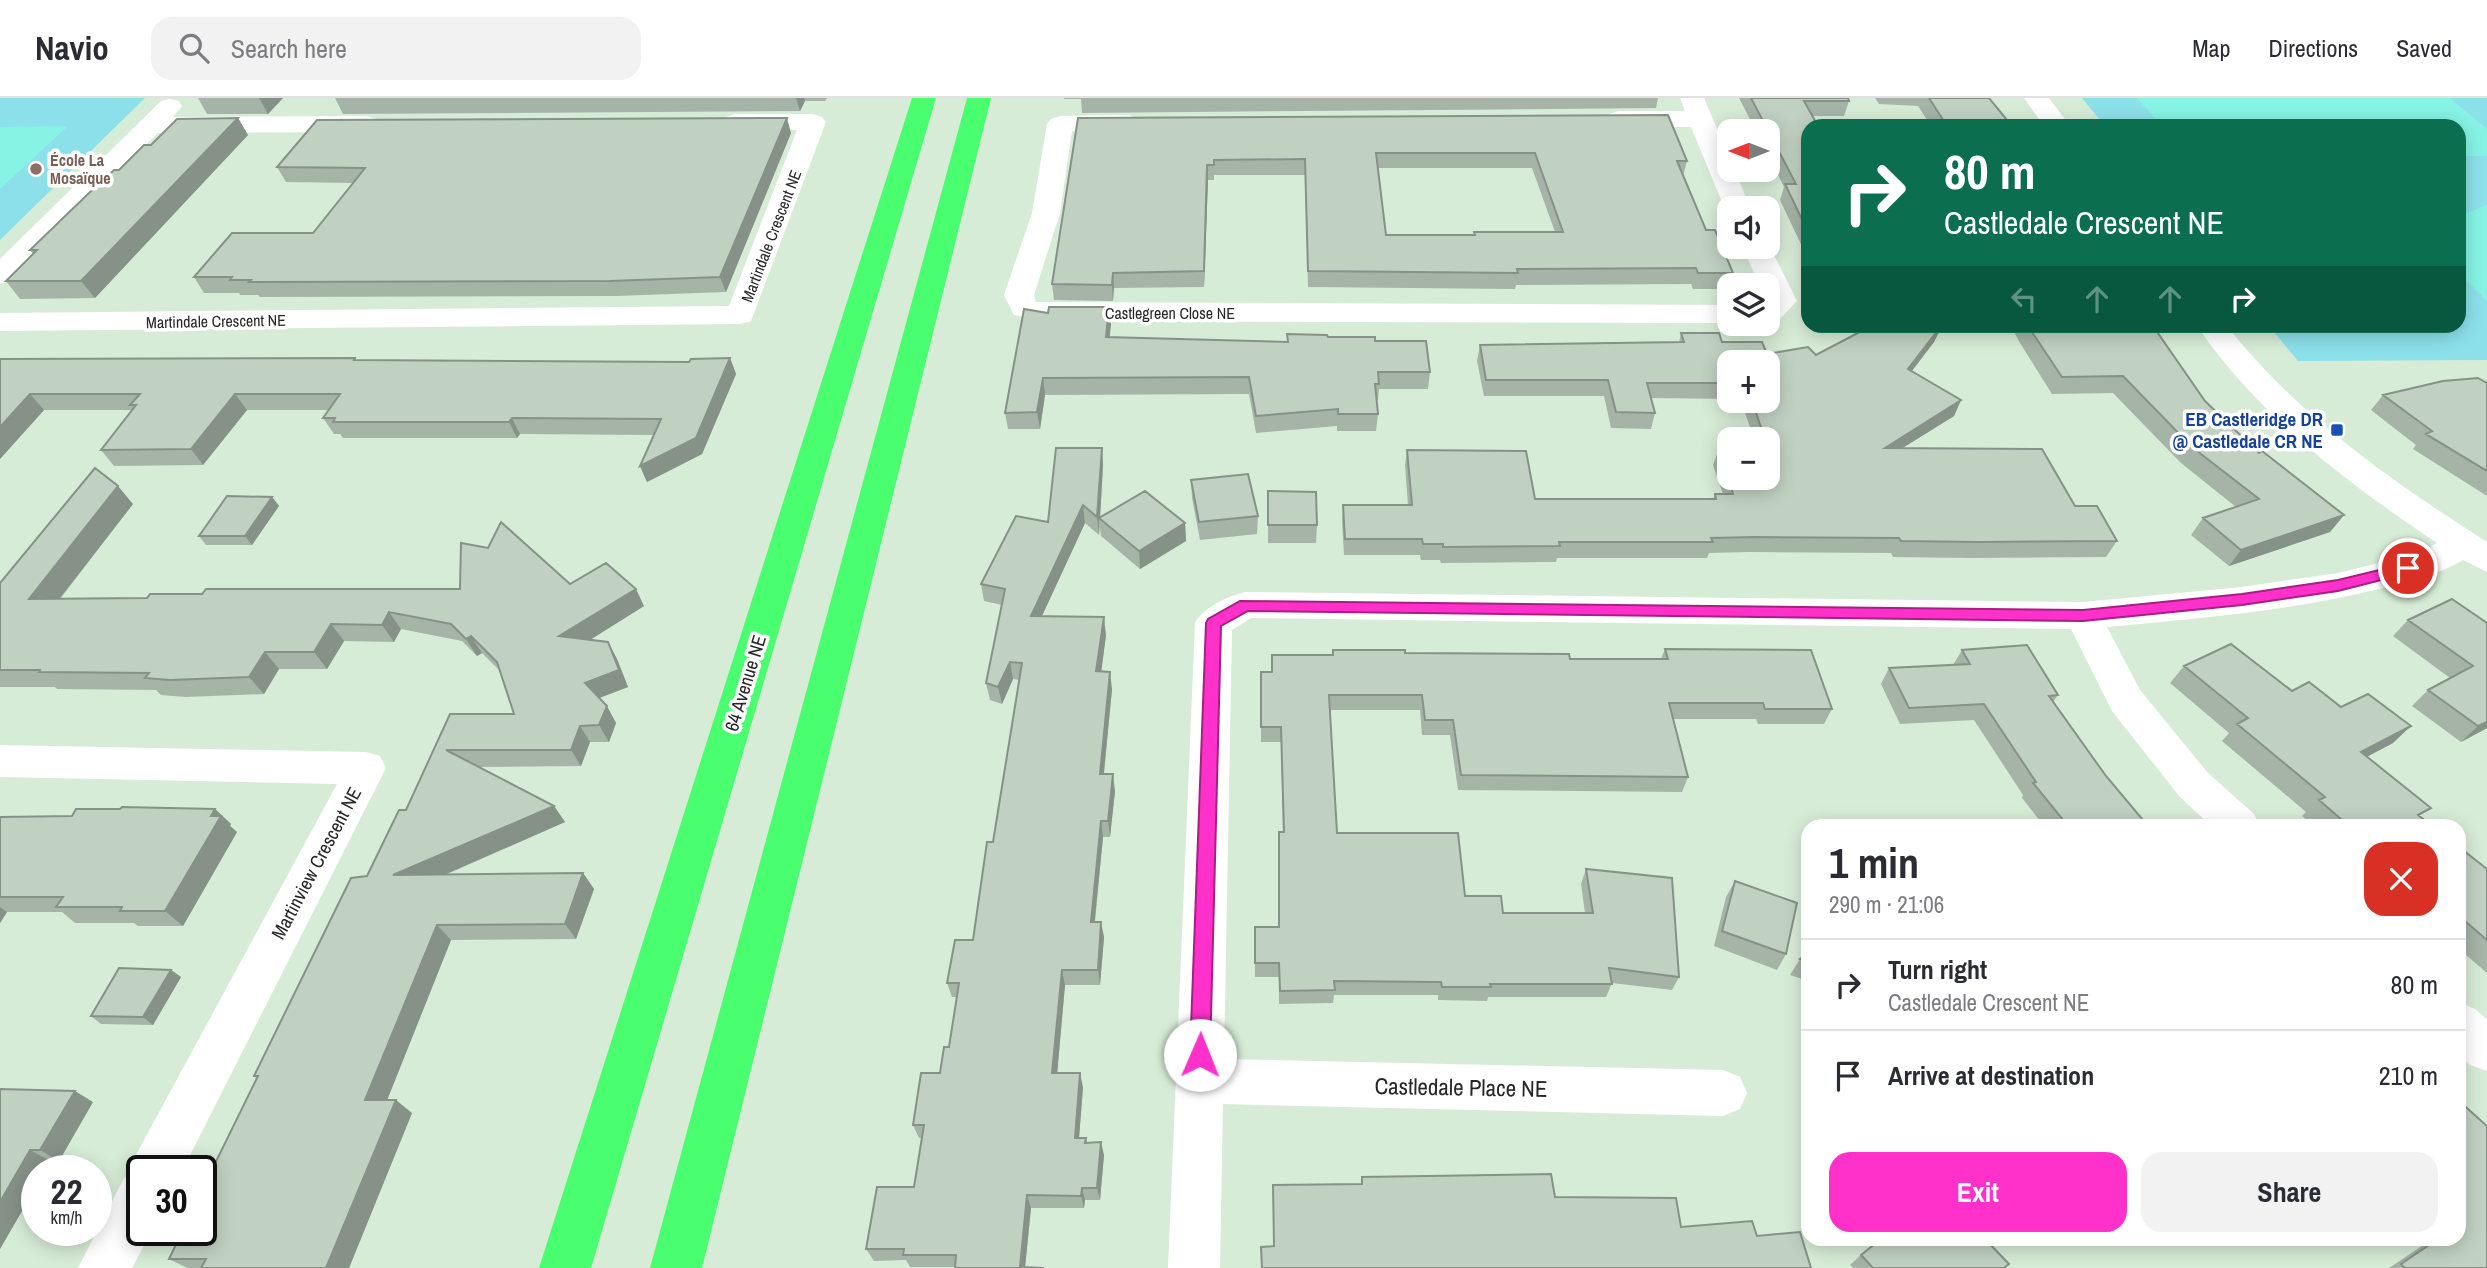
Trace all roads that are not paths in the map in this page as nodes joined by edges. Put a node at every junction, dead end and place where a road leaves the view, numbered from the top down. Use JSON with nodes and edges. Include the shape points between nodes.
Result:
{"nodes":[{"id":1,"x":178,"y":98,"type":"edge"},
{"id":2,"x":924,"y":98,"type":"edge"},
{"id":3,"x":979,"y":98,"type":"edge"},
{"id":4,"x":2036,"y":98,"type":"edge"},
{"id":5,"x":1696,"y":108,"type":"edge"},
{"id":6,"x":2052,"y":119,"type":"edge"},
{"id":7,"x":1589,"y":120,"type":"edge"},
{"id":8,"x":704,"y":122,"type":"edge"},
{"id":9,"x":1157,"y":123,"type":"edge"},
{"id":10,"x":388,"y":124,"type":"edge"},
{"id":11,"x":152,"y":125,"type":"junction"},
{"id":12,"x":1732,"y":196,"type":"edge"},
{"id":13,"x":0,"y":275,"type":"edge"},
{"id":14,"x":1717,"y":314,"type":"edge"},
{"id":15,"x":0,"y":322,"type":"edge"},
{"id":16,"x":2217,"y":333,"type":"edge"},
{"id":17,"x":2475,"y":551,"type":"edge"},
{"id":18,"x":2083,"y":616,"type":"junction"},
{"id":19,"x":0,"y":761,"type":"edge"},
{"id":20,"x":2231,"y":819,"type":"edge"},
{"id":21,"x":2466,"y":1030,"type":"edge"},
{"id":22,"x":2487,"y":1049,"type":"edge"},
{"id":23,"x":1199,"y":1081,"type":"junction"},
{"id":24,"x":1723,"y":1093,"type":"dead end"},
{"id":25,"x":163,"y":1155,"type":"edge"},
{"id":26,"x":126,"y":1226,"type":"edge"},
{"id":27,"x":104,"y":1268,"type":"edge"},
{"id":28,"x":565,"y":1268,"type":"edge"},
{"id":29,"x":676,"y":1268,"type":"edge"},
{"id":30,"x":1194,"y":1268,"type":"edge"}],
"edges":[{"from":1,"to":11,"type":"street"},
{"from":2,"to":28,"type":"main road","name":"64 Avenue NE"},
{"from":3,"to":29,"type":"main road"},
{"from":4,"to":6,"type":"street"},
{"from":5,"to":7,"type":"street"},
{"from":5,"to":12,"type":"street"},
{"from":8,"to":15,"type":"street","name":"Martindale Crescent NE","via":[[813,122],[740,315]]},
{"from":9,"to":14,"type":"street","name":"Castlegreen Close NE","via":[[1060,124],[1046,213],[1019,295],[1024,309],[1062,313]]},
{"from":10,"to":11,"type":"street"},
{"from":11,"to":13,"type":"street"},
{"from":16,"to":17,"type":"street","via":[[2248,372],[2314,436],[2417,514]]},
{"from":17,"to":18,"type":"street","via":[[2338,586]]},
{"from":18,"to":20,"type":"street","via":[[2126,700],[2194,785]]},
{"from":18,"to":23,"type":"street","via":[[1245,605],[1214,623]]},
{"from":19,"to":25,"type":"street","name":"Martinview Crescent NE","via":[[366,768]]},
{"from":21,"to":22,"type":"street"},
{"from":23,"to":24,"type":"street","name":"Castledale Place NE"},
{"from":23,"to":30,"type":"street"},
{"from":26,"to":27,"type":"street"}]}
